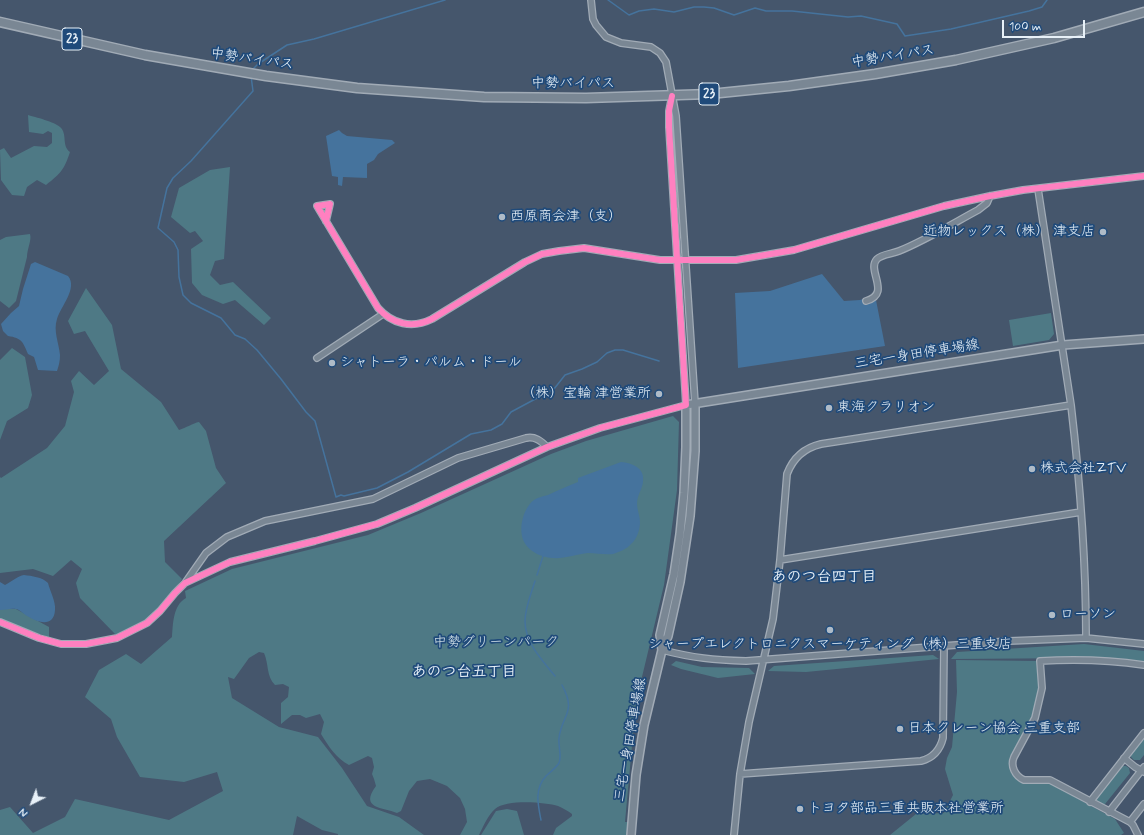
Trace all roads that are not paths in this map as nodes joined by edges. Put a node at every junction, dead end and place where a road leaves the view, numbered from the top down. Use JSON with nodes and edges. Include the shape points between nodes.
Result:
{"nodes":[{"id":1,"x":591,"y":0,"type":"edge"},
{"id":2,"x":1144,"y":12,"type":"edge"},
{"id":3,"x":0,"y":22,"type":"edge"},
{"id":4,"x":672,"y":96,"type":"junction"},
{"id":5,"x":1144,"y":176,"type":"edge"},
{"id":6,"x":1038,"y":189,"type":"junction"},
{"id":7,"x":990,"y":196,"type":"junction"},
{"id":8,"x":326,"y":221,"type":"dead end"},
{"id":9,"x":678,"y":261,"type":"junction"},
{"id":10,"x":685,"y":261,"type":"junction"},
{"id":11,"x":866,"y":301,"type":"dead end"},
{"id":12,"x":383,"y":314,"type":"junction"},
{"id":13,"x":1144,"y":339,"type":"edge"},
{"id":14,"x":1063,"y":345,"type":"junction"},
{"id":15,"x":317,"y":358,"type":"dead end"},
{"id":16,"x":695,"y":403,"type":"junction"},
{"id":17,"x":686,"y":405,"type":"junction"},
{"id":18,"x":1071,"y":405,"type":"junction"},
{"id":19,"x":547,"y":446,"type":"junction"},
{"id":20,"x":1081,"y":512,"type":"junction"},
{"id":21,"x":780,"y":560,"type":"junction"},
{"id":22,"x":185,"y":584,"type":"junction"},
{"id":23,"x":0,"y":622,"type":"edge"},
{"id":24,"x":1086,"y":638,"type":"junction"},
{"id":25,"x":1144,"y":644,"type":"edge"},
{"id":26,"x":944,"y":646,"type":"junction"},
{"id":27,"x":662,"y":650,"type":"junction"},
{"id":28,"x":764,"y":659,"type":"junction"},
{"id":29,"x":1144,"y":665,"type":"edge"},
{"id":30,"x":1144,"y":733,"type":"edge"},
{"id":31,"x":1124,"y":758,"type":"junction"},
{"id":32,"x":1143,"y":770,"type":"edge"},
{"id":33,"x":740,"y":774,"type":"junction"},
{"id":34,"x":1090,"y":802,"type":"junction"},
{"id":35,"x":1144,"y":804,"type":"edge"},
{"id":36,"x":1109,"y":812,"type":"junction"},
{"id":37,"x":1130,"y":822,"type":"junction"},
{"id":38,"x":631,"y":835,"type":"edge"},
{"id":39,"x":734,"y":835,"type":"edge"},
{"id":40,"x":1138,"y":835,"type":"edge"}],
"edges":[{"from":1,"to":4,"type":"street","via":[[593,19],[606,37],[621,43],[651,47],[664,57]]},
{"from":2,"to":4,"type":"highway","name":"中勢バイパス","number":"23","via":[[1054,38],[890,72],[789,86]]},
{"from":3,"to":4,"type":"highway","name":"中勢バイパス","number":"23","via":[[145,55],[266,76],[357,88],[484,97]]},
{"from":4,"to":9,"type":"street","via":[[669,127]]},
{"from":4,"to":10,"type":"street","via":[[676,116]]},
{"from":5,"to":6,"type":"street"},
{"from":6,"to":7,"type":"street"},
{"from":6,"to":14,"type":"street"},
{"from":7,"to":10,"type":"street","via":[[944,206],[794,250],[736,260]]},
{"from":7,"to":11,"type":"street","via":[[987,203],[978,210],[903,249],[878,258],[874,266],[878,290],[874,297]]},
{"from":8,"to":12,"type":"street"},
{"from":9,"to":10,"type":"street"},
{"from":9,"to":12,"type":"street","via":[[584,248],[559,251],[536,256],[426,322],[405,324],[393,321]]},
{"from":9,"to":17,"type":"street"},
{"from":10,"to":16,"type":"street"},
{"from":12,"to":15,"type":"street"},
{"from":13,"to":14,"type":"main road","name":"三宅一身田停車場線"},
{"from":14,"to":16,"type":"main road","name":"三宅一身田停車場線"},
{"from":14,"to":18,"type":"street"},
{"from":16,"to":17,"type":"main road","name":"三宅一身田停車場線"},
{"from":16,"to":27,"type":"main road","name":"三宅一身田停車場線","via":[[695,451],[690,516],[680,582],[668,636]]},
{"from":17,"to":19,"type":"street"},
{"from":17,"to":27,"type":"main road","name":"三宅一身田停車場線","via":[[684,493],[675,567],[660,635]]},
{"from":18,"to":20,"type":"street"},
{"from":18,"to":21,"type":"street","via":[[810,447],[796,458],[787,474]]},
{"from":19,"to":22,"type":"street","via":[[385,521],[230,562]]},
{"from":19,"to":22,"type":"street","via":[[538,438],[526,438],[458,458],[373,499],[266,521],[227,537],[211,548]]},
{"from":20,"to":21,"type":"street"},
{"from":20,"to":24,"type":"street"},
{"from":21,"to":28,"type":"street","via":[[773,619]]},
{"from":22,"to":23,"type":"street","via":[[147,623],[117,638],[99,643],[61,644]]},
{"from":24,"to":25,"type":"street"},
{"from":24,"to":26,"type":"street"},
{"from":26,"to":28,"type":"street"},
{"from":26,"to":33,"type":"street","via":[[943,738],[939,749],[932,756],[921,761]]},
{"from":27,"to":28,"type":"street","via":[[715,660]]},
{"from":27,"to":38,"type":"main road","name":"三宅一身田停車場線","via":[[644,725],[636,775]]},
{"from":28,"to":33,"type":"street"},
{"from":29,"to":34,"type":"street","via":[[1093,661],[1040,661],[1042,688],[1035,718],[1012,760],[1012,767],[1024,780],[1050,780]]},
{"from":30,"to":31,"type":"street"},
{"from":31,"to":32,"type":"street"},
{"from":31,"to":34,"type":"street"},
{"from":32,"to":36,"type":"street"},
{"from":33,"to":39,"type":"street"},
{"from":34,"to":36,"type":"street"},
{"from":35,"to":37,"type":"street"},
{"from":36,"to":37,"type":"street"},
{"from":37,"to":40,"type":"street"}]}
